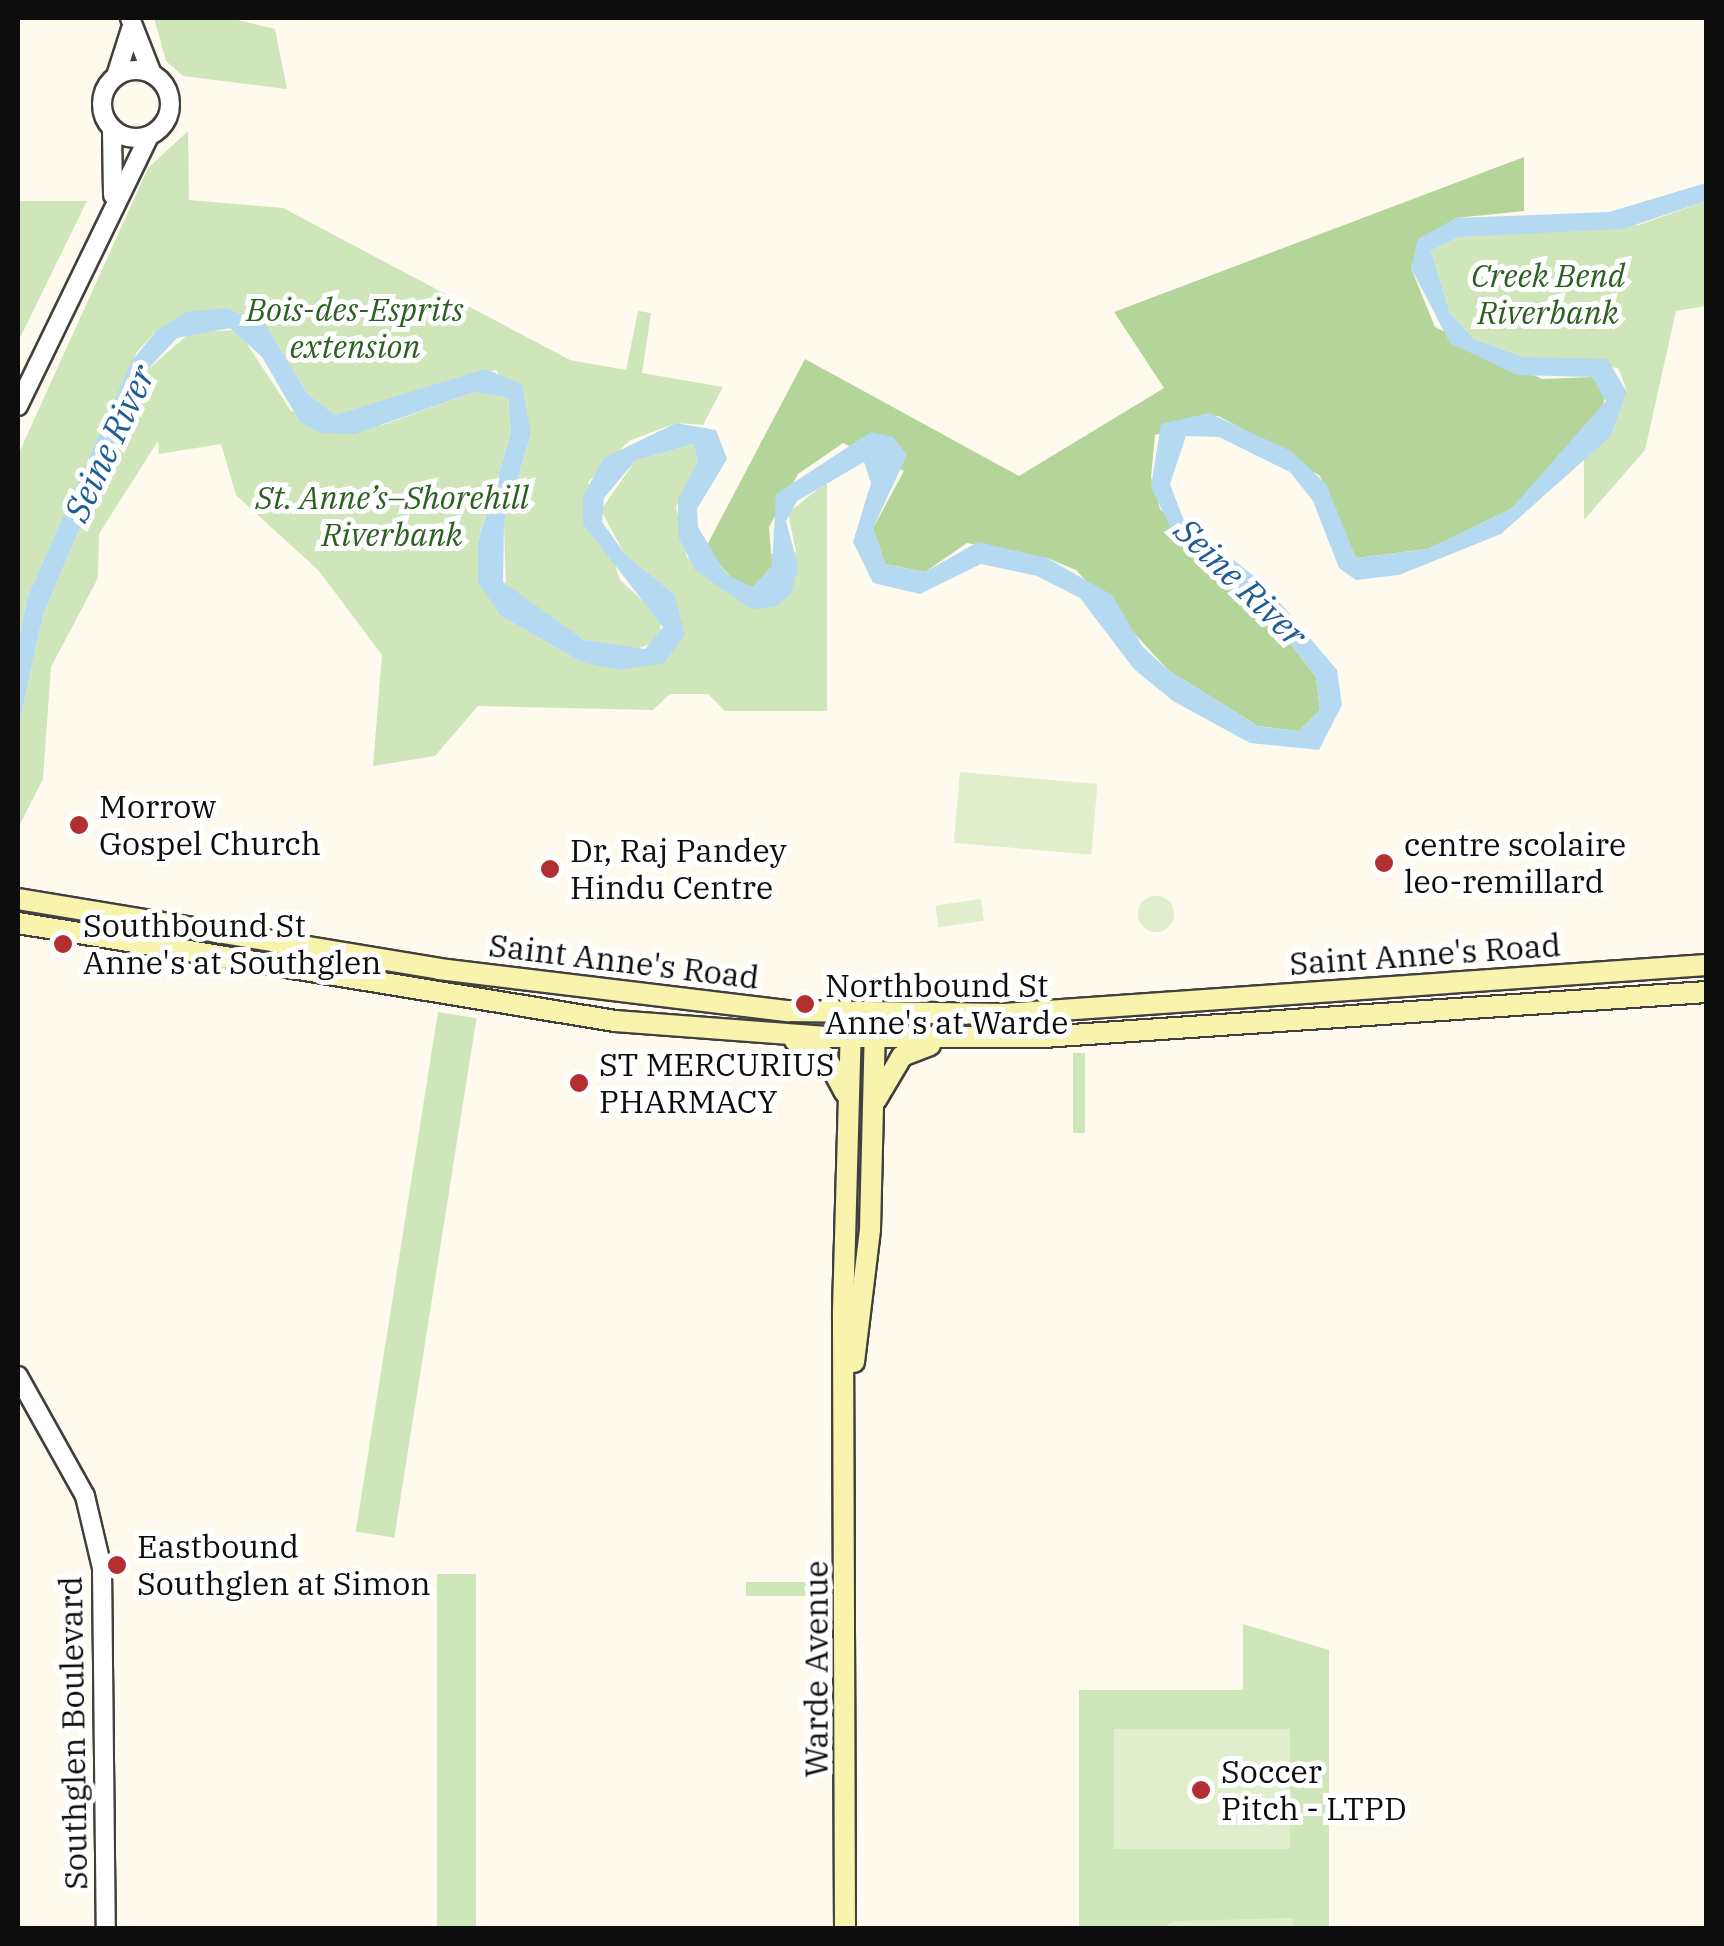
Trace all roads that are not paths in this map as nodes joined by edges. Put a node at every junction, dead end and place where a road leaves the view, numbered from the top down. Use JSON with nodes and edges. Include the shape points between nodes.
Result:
{"nodes":[{"id":1,"x":130,"y":23,"type":"edge"},
{"id":2,"x":152,"y":74,"type":"junction"},
{"id":3,"x":116,"y":76,"type":"junction"},
{"id":4,"x":112,"y":130,"type":"junction"},
{"id":5,"x":149,"y":136,"type":"junction"},
{"id":6,"x":113,"y":200,"type":"junction"},
{"id":7,"x":37,"y":357,"type":"junction"},
{"id":8,"x":18,"y":378,"type":"edge"},
{"id":9,"x":18,"y":406,"type":"edge"},
{"id":10,"x":18,"y":899,"type":"edge"},
{"id":11,"x":18,"y":923,"type":"edge"},
{"id":12,"x":1706,"y":965,"type":"edge"},
{"id":13,"x":1706,"y":992,"type":"edge"},
{"id":14,"x":852,"y":1013,"type":"junction"},
{"id":15,"x":876,"y":1014,"type":"junction"},
{"id":16,"x":774,"y":1034,"type":"junction"},
{"id":17,"x":850,"y":1038,"type":"junction"},
{"id":18,"x":874,"y":1038,"type":"junction"},
{"id":19,"x":970,"y":1038,"type":"junction"},
{"id":20,"x":873,"y":1106,"type":"junction"},
{"id":21,"x":848,"y":1118,"type":"junction"},
{"id":22,"x":18,"y":1376,"type":"edge"},
{"id":23,"x":846,"y":1409,"type":"junction"},
{"id":24,"x":106,"y":1928,"type":"edge"},
{"id":25,"x":846,"y":1928,"type":"edge"}],
"edges":[{"from":1,"to":2,"type":"street"},
{"from":1,"to":3,"type":"street"},
{"from":2,"to":3,"type":"street"},
{"from":2,"to":5,"type":"street","via":[[166,87],[170,108]]},
{"from":3,"to":4,"type":"street","via":[[102,99]]},
{"from":4,"to":5,"type":"street"},
{"from":4,"to":6,"type":"street"},
{"from":5,"to":6,"type":"street"},
{"from":6,"to":7,"type":"street"},
{"from":7,"to":8,"type":"street"},
{"from":7,"to":9,"type":"street"},
{"from":10,"to":14,"type":"main road","name":"Saint Anne's Road","via":[[642,997]]},
{"from":11,"to":16,"type":"main road","name":"Saint Anne's Road","via":[[615,1021]]},
{"from":12,"to":15,"type":"main road","name":"Saint Anne's Road","via":[[1044,1012]]},
{"from":13,"to":19,"type":"main road","name":"Saint Anne's Road"},
{"from":14,"to":15,"type":"main road","name":"Saint Anne's Road"},
{"from":14,"to":17,"type":"main road","name":"Warde Avenue"},
{"from":15,"to":18,"type":"main road","name":"Warde Avenue"},
{"from":16,"to":17,"type":"main road","name":"Saint Anne's Road"},
{"from":16,"to":21,"type":"main road","via":[[829,1061],[844,1086]]},
{"from":17,"to":18,"type":"main road","name":"Saint Anne's Road"},
{"from":17,"to":21,"type":"main road","name":"Warde Avenue"},
{"from":18,"to":19,"type":"main road","name":"Saint Anne's Road"},
{"from":18,"to":20,"type":"main road","name":"Warde Avenue"},
{"from":19,"to":20,"type":"main road","via":[[902,1056]]},
{"from":20,"to":23,"type":"main road","name":"Warde Avenue","via":[[870,1229]]},
{"from":21,"to":23,"type":"main road","name":"Warde Avenue"},
{"from":22,"to":24,"type":"street","name":"Southglen Boulevard","via":[[73,1468],[102,1568]]},
{"from":23,"to":25,"type":"main road","name":"Warde Avenue"}]}
